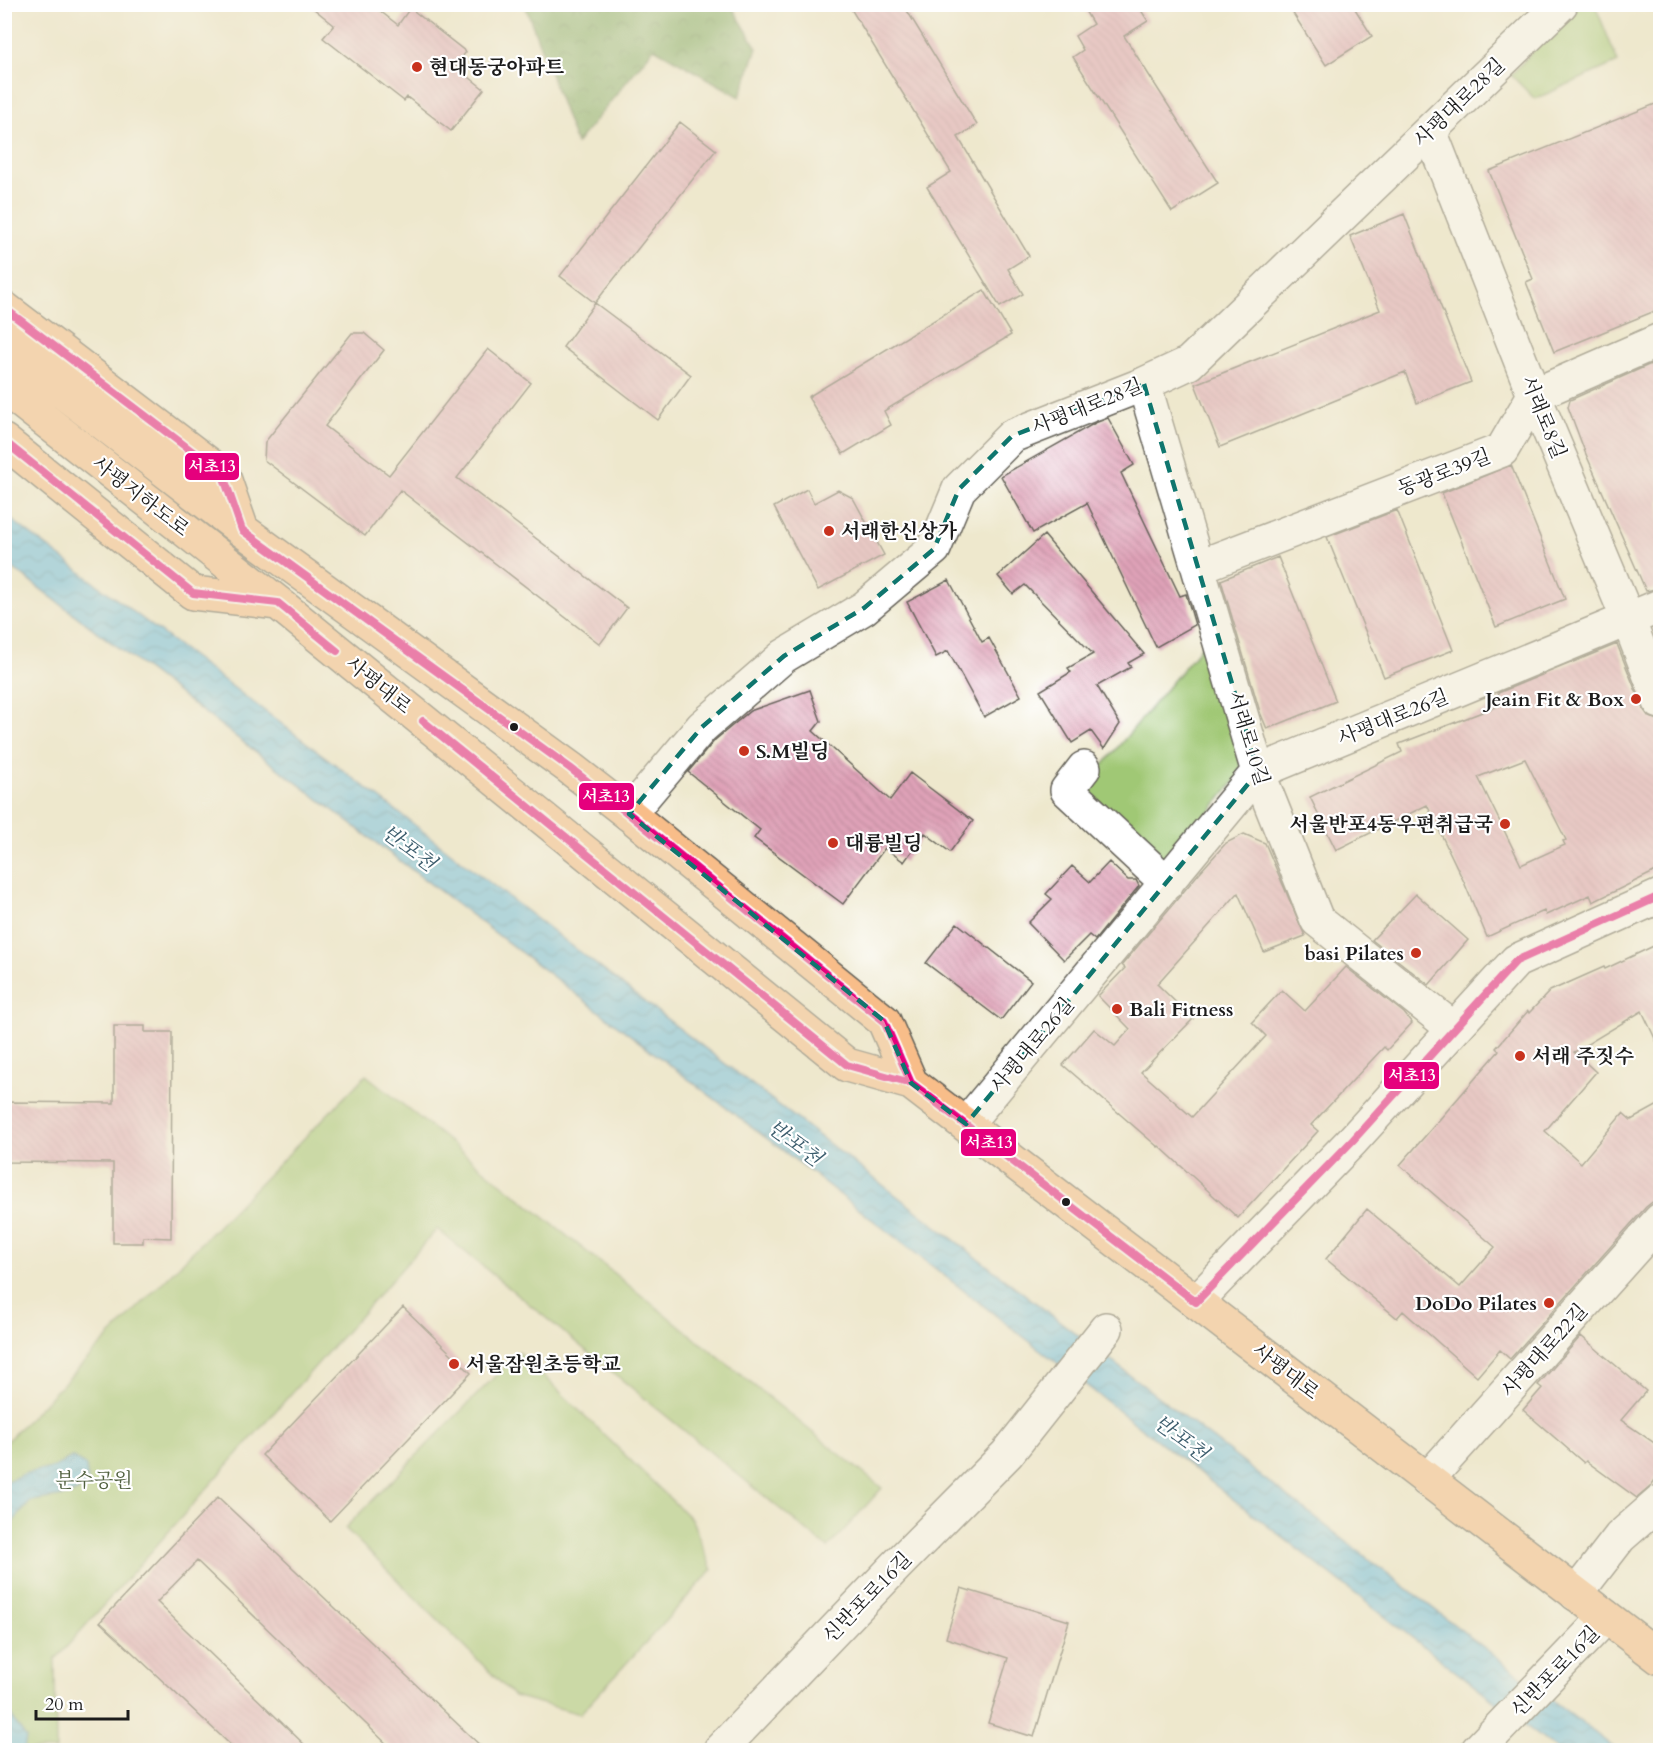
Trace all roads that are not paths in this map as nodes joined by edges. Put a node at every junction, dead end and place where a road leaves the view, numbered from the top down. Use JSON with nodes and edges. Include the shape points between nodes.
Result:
{"nodes":[{"id":1,"x":1561,"y":4,"type":"edge"},
{"id":2,"x":1430,"y":131,"type":"junction"},
{"id":3,"x":4,"y":308,"type":"edge"},
{"id":4,"x":1660,"y":340,"type":"edge"},
{"id":5,"x":4,"y":347,"type":"edge"},
{"id":6,"x":1144,"y":384,"type":"junction"},
{"id":7,"x":4,"y":388,"type":"edge"},
{"id":8,"x":1534,"y":395,"type":"junction"},
{"id":9,"x":4,"y":441,"type":"edge"},
{"id":10,"x":242,"y":530,"type":"junction"},
{"id":11,"x":1198,"y":567,"type":"junction"},
{"id":12,"x":278,"y":603,"type":"junction"},
{"id":13,"x":1660,"y":606,"type":"edge"},
{"id":14,"x":1628,"y":620,"type":"junction"},
{"id":15,"x":1660,"y":702,"type":"edge"},
{"id":16,"x":1084,"y":768,"type":"dead end"},
{"id":17,"x":1258,"y":772,"type":"junction"},
{"id":18,"x":630,"y":814,"type":"junction"},
{"id":19,"x":1167,"y":883,"type":"junction"},
{"id":20,"x":1660,"y":896,"type":"edge"},
{"id":21,"x":1454,"y":1029,"type":"junction"},
{"id":22,"x":911,"y":1083,"type":"junction"},
{"id":23,"x":966,"y":1124,"type":"junction"},
{"id":24,"x":1660,"y":1220,"type":"edge"},
{"id":25,"x":1196,"y":1302,"type":"junction"},
{"id":26,"x":1106,"y":1329,"type":"dead end"},
{"id":27,"x":1427,"y":1480,"type":"junction"},
{"id":28,"x":1660,"y":1502,"type":"edge"},
{"id":29,"x":1576,"y":1594,"type":"junction"},
{"id":30,"x":1606,"y":1617,"type":"junction"},
{"id":31,"x":1660,"y":1658,"type":"edge"},
{"id":32,"x":720,"y":1750,"type":"edge"},
{"id":33,"x":1478,"y":1750,"type":"edge"}],
"edges":[{"from":1,"to":2,"type":"street","name":"사평대로28길"},
{"from":2,"to":6,"type":"street","name":"사평대로28길","via":[[1189,363]]},
{"from":2,"to":8,"type":"street","name":"서래로8길"},
{"from":3,"to":10,"type":"main road","via":[[223,476]]},
{"from":4,"to":8,"type":"street"},
{"from":5,"to":10,"type":"main road","name":"사평지하도로"},
{"from":6,"to":11,"type":"street","name":"서래로10길"},
{"from":6,"to":18,"type":"street","name":"사평대로28길","via":[[1012,436],[959,489],[934,549],[864,608],[767,670],[702,728]]},
{"from":7,"to":12,"type":"main road","name":"사평지하도로"},
{"from":8,"to":11,"type":"street","name":"동광로39길","via":[[1502,450]]},
{"from":8,"to":14,"type":"street","name":"서래로8길"},
{"from":9,"to":12,"type":"main road","via":[[193,593]]},
{"from":10,"to":18,"type":"main road","name":"사평대로"},
{"from":11,"to":17,"type":"street","name":"서래로10길"},
{"from":12,"to":22,"type":"main road","name":"사평대로","via":[[847,1065]]},
{"from":13,"to":14,"type":"street","name":"사평대로26길"},
{"from":14,"to":15,"type":"street","name":"서래로8길"},
{"from":14,"to":17,"type":"street","name":"사평대로26길"},
{"from":16,"to":19,"type":"street","via":[[1067,790]]},
{"from":17,"to":19,"type":"street","name":"사평대로26길"},
{"from":17,"to":21,"type":"street","name":"서래로10길","via":[[1317,920]]},
{"from":18,"to":22,"type":"main road","name":"사평대로","via":[[884,1021]]},
{"from":19,"to":23,"type":"street","name":"사평대로26길"},
{"from":20,"to":21,"type":"street","via":[[1516,961]]},
{"from":21,"to":25,"type":"street"},
{"from":22,"to":23,"type":"main road","name":"사평대로"},
{"from":23,"to":25,"type":"main road","name":"사평대로"},
{"from":24,"to":27,"type":"street","name":"사평대로22길"},
{"from":25,"to":27,"type":"main road","name":"사평대로"},
{"from":26,"to":32,"type":"street","name":"신반포로16길","via":[[1015,1445]]},
{"from":27,"to":29,"type":"main road","name":"사평대로"},
{"from":28,"to":29,"type":"street","via":[[1620,1537]]},
{"from":29,"to":30,"type":"main road","name":"사평대로"},
{"from":30,"to":31,"type":"main road","name":"사평대로"},
{"from":30,"to":33,"type":"street","name":"신반포로16길"}]}
